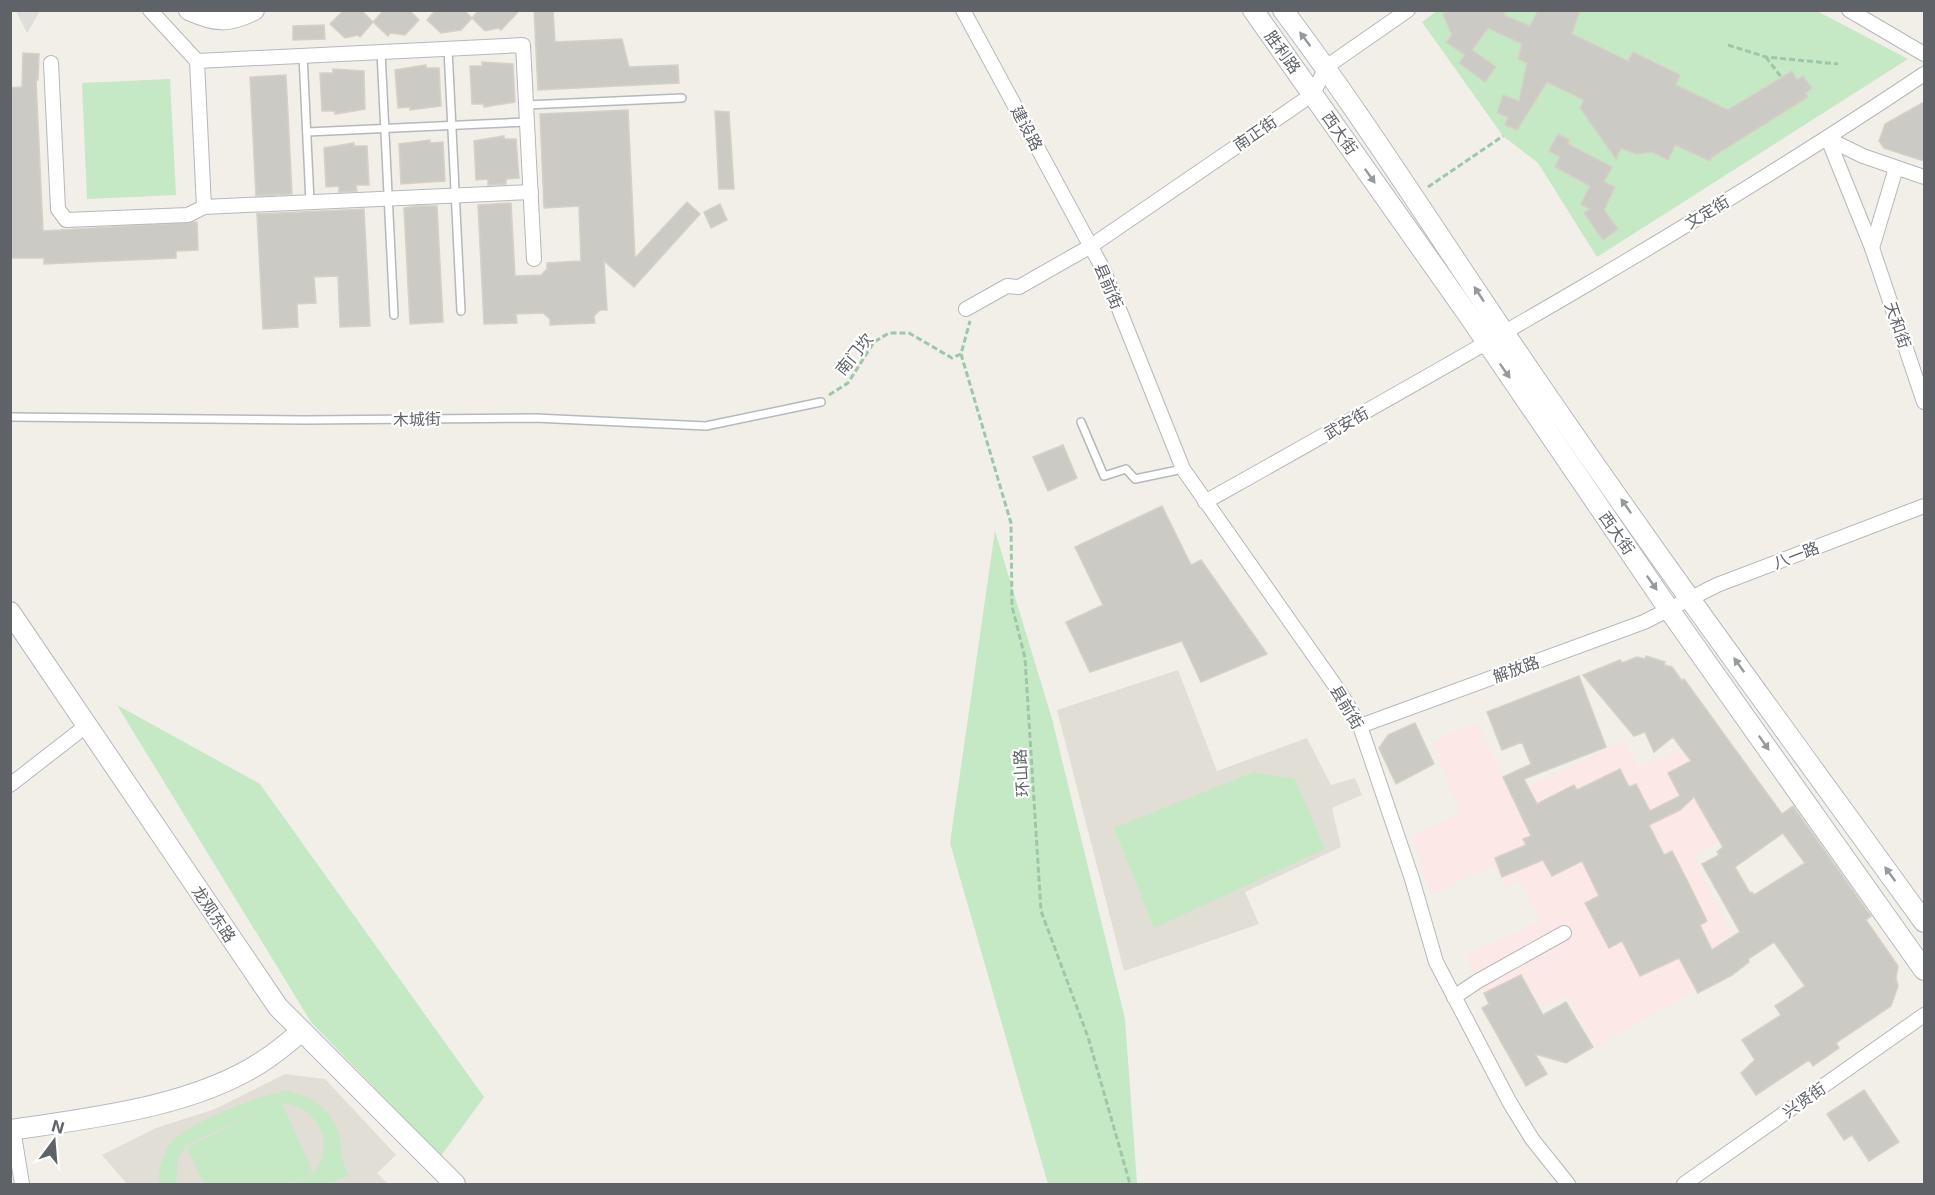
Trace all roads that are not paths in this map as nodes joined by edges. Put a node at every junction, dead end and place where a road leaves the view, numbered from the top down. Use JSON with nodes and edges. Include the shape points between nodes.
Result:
{"nodes":[{"id":1,"x":150,"y":10,"type":"edge"},
{"id":2,"x":189,"y":10,"type":"edge"},
{"id":3,"x":254,"y":10,"type":"edge"},
{"id":4,"x":963,"y":10,"type":"edge"},
{"id":5,"x":1253,"y":10,"type":"edge"},
{"id":6,"x":1283,"y":10,"type":"edge"},
{"id":7,"x":1408,"y":10,"type":"edge"},
{"id":8,"x":1850,"y":10,"type":"edge"},
{"id":9,"x":448,"y":49,"type":"junction"},
{"id":10,"x":381,"y":52,"type":"junction"},
{"id":11,"x":1924,"y":54,"type":"edge"},
{"id":12,"x":303,"y":56,"type":"junction"},
{"id":13,"x":196,"y":60,"type":"junction"},
{"id":14,"x":51,"y":63,"type":"dead end"},
{"id":15,"x":1326,"y":67,"type":"junction"},
{"id":16,"x":1924,"y":74,"type":"edge"},
{"id":17,"x":1313,"y":94,"type":"junction"},
{"id":18,"x":682,"y":98,"type":"dead end"},
{"id":19,"x":526,"y":105,"type":"junction"},
{"id":20,"x":527,"y":122,"type":"junction"},
{"id":21,"x":452,"y":126,"type":"junction"},
{"id":22,"x":385,"y":129,"type":"junction"},
{"id":23,"x":307,"y":132,"type":"junction"},
{"id":24,"x":1828,"y":139,"type":"junction"},
{"id":25,"x":1896,"y":168,"type":"junction"},
{"id":26,"x":1924,"y":177,"type":"edge"},
{"id":27,"x":531,"y":192,"type":"junction"},
{"id":28,"x":455,"y":195,"type":"junction"},
{"id":29,"x":388,"y":198,"type":"junction"},
{"id":30,"x":310,"y":202,"type":"junction"},
{"id":31,"x":204,"y":207,"type":"junction"},
{"id":32,"x":1091,"y":246,"type":"junction"},
{"id":33,"x":1872,"y":248,"type":"junction"},
{"id":34,"x":534,"y":259,"type":"dead end"},
{"id":35,"x":461,"y":310,"type":"dead end"},
{"id":36,"x":969,"y":313,"type":"road end"},
{"id":37,"x":394,"y":315,"type":"dead end"},
{"id":38,"x":1505,"y":334,"type":"junction"},
{"id":39,"x":1486,"y":344,"type":"junction"},
{"id":40,"x":821,"y":402,"type":"road end"},
{"id":41,"x":1924,"y":402,"type":"edge"},
{"id":42,"x":10,"y":417,"type":"edge"},
{"id":43,"x":1081,"y":422,"type":"dead end"},
{"id":44,"x":1183,"y":469,"type":"junction"},
{"id":45,"x":1205,"y":501,"type":"junction"},
{"id":46,"x":1924,"y":506,"type":"edge"},
{"id":47,"x":1691,"y":599,"type":"junction"},
{"id":48,"x":1670,"y":610,"type":"junction"},
{"id":49,"x":10,"y":612,"type":"edge"},
{"id":50,"x":86,"y":726,"type":"junction"},
{"id":51,"x":1360,"y":726,"type":"junction"},
{"id":52,"x":10,"y":785,"type":"edge"},
{"id":53,"x":1924,"y":922,"type":"edge"},
{"id":54,"x":1564,"y":933,"type":"dead end"},
{"id":55,"x":1924,"y":970,"type":"edge"},
{"id":56,"x":1454,"y":997,"type":"junction"},
{"id":57,"x":1924,"y":1016,"type":"edge"},
{"id":58,"x":302,"y":1031,"type":"junction"},
{"id":59,"x":12,"y":1130,"type":"edge"},
{"id":60,"x":22,"y":1185,"type":"edge"},
{"id":61,"x":455,"y":1185,"type":"edge"},
{"id":62,"x":1568,"y":1185,"type":"edge"},
{"id":63,"x":1684,"y":1185,"type":"edge"}],
"edges":[{"from":1,"to":13,"type":"street"},
{"from":2,"to":3,"type":"main road","via":[[219,20],[234,20]]},
{"from":4,"to":32,"type":"street","name":"建设路"},
{"from":5,"to":17,"type":"main road","name":"胜利路"},
{"from":15,"to":6,"type":"main road","name":"胜利路","one_way":true},
{"from":7,"to":15,"type":"street","name":"南正街"},
{"from":8,"to":11,"type":"street"},
{"from":9,"to":10,"type":"street"},
{"from":9,"to":19,"type":"street","via":[[523,45]]},
{"from":9,"to":21,"type":"lane"},
{"from":10,"to":12,"type":"street"},
{"from":10,"to":22,"type":"lane"},
{"from":12,"to":13,"type":"street"},
{"from":12,"to":23,"type":"lane"},
{"from":13,"to":31,"type":"street"},
{"from":14,"to":31,"type":"street","via":[[58,209],[66,220],[188,215]]},
{"from":15,"to":17,"type":"street","name":"南正街"},
{"from":38,"to":15,"type":"main road","name":"西大街","one_way":true},
{"from":16,"to":24,"type":"street","name":"文定街"},
{"from":17,"to":32,"type":"street","name":"南正街"},
{"from":17,"to":39,"type":"main road","name":"西大街","one_way":true},
{"from":18,"to":19,"type":"lane"},
{"from":19,"to":20,"type":"street"},
{"from":20,"to":21,"type":"lane"},
{"from":20,"to":27,"type":"street"},
{"from":21,"to":22,"type":"lane"},
{"from":21,"to":28,"type":"lane"},
{"from":22,"to":23,"type":"lane"},
{"from":22,"to":29,"type":"lane"},
{"from":23,"to":30,"type":"lane"},
{"from":24,"to":25,"type":"street"},
{"from":24,"to":33,"type":"street","name":"天和街"},
{"from":24,"to":38,"type":"street","name":"文定街"},
{"from":25,"to":26,"type":"street"},
{"from":25,"to":33,"type":"street"},
{"from":27,"to":28,"type":"street"},
{"from":27,"to":34,"type":"street"},
{"from":28,"to":29,"type":"street"},
{"from":28,"to":35,"type":"lane"},
{"from":29,"to":30,"type":"street"},
{"from":29,"to":37,"type":"lane"},
{"from":30,"to":31,"type":"street"},
{"from":32,"to":36,"type":"street","name":"南正街","via":[[1019,287],[1007,286]]},
{"from":32,"to":44,"type":"street","name":"县前街"},
{"from":33,"to":41,"type":"street","name":"天和街"},
{"from":38,"to":39,"type":"street","name":"文定街"},
{"from":47,"to":38,"type":"main road","name":"西大街","one_way":true},
{"from":39,"to":45,"type":"street","name":"武安街"},
{"from":39,"to":48,"type":"main road","name":"西大街","one_way":true},
{"from":40,"to":42,"type":"lane","name":"木城街","via":[[706,426],[536,418]]},
{"from":43,"to":44,"type":"lane","via":[[1104,476],[1126,469],[1135,479]]},
{"from":44,"to":45,"type":"street","name":"县前街"},
{"from":45,"to":51,"type":"street","name":"县前街"},
{"from":46,"to":47,"type":"street","name":"八一路","via":[[1717,585]]},
{"from":47,"to":48,"type":"street","name":"八一路"},
{"from":53,"to":47,"type":"main road","name":"西大街","one_way":true},
{"from":48,"to":51,"type":"street","name":"解放路"},
{"from":48,"to":55,"type":"main road","name":"西大街","one_way":true},
{"from":49,"to":50,"type":"main road","name":"龙观东路"},
{"from":50,"to":52,"type":"street"},
{"from":50,"to":58,"type":"main road","name":"龙观东路","via":[[278,1007]]},
{"from":51,"to":56,"type":"street","name":"县前街","via":[[1436,962]]},
{"from":54,"to":56,"type":"street"},
{"from":56,"to":62,"type":"street","name":"县前街","via":[[1527,1130]]},
{"from":57,"to":63,"type":"street","name":"兴贤街"},
{"from":58,"to":59,"type":"main road","via":[[268,1058],[227,1080],[155,1106]]},
{"from":58,"to":61,"type":"main road","name":"龙观东路"},
{"from":59,"to":60,"type":"street"}]}
